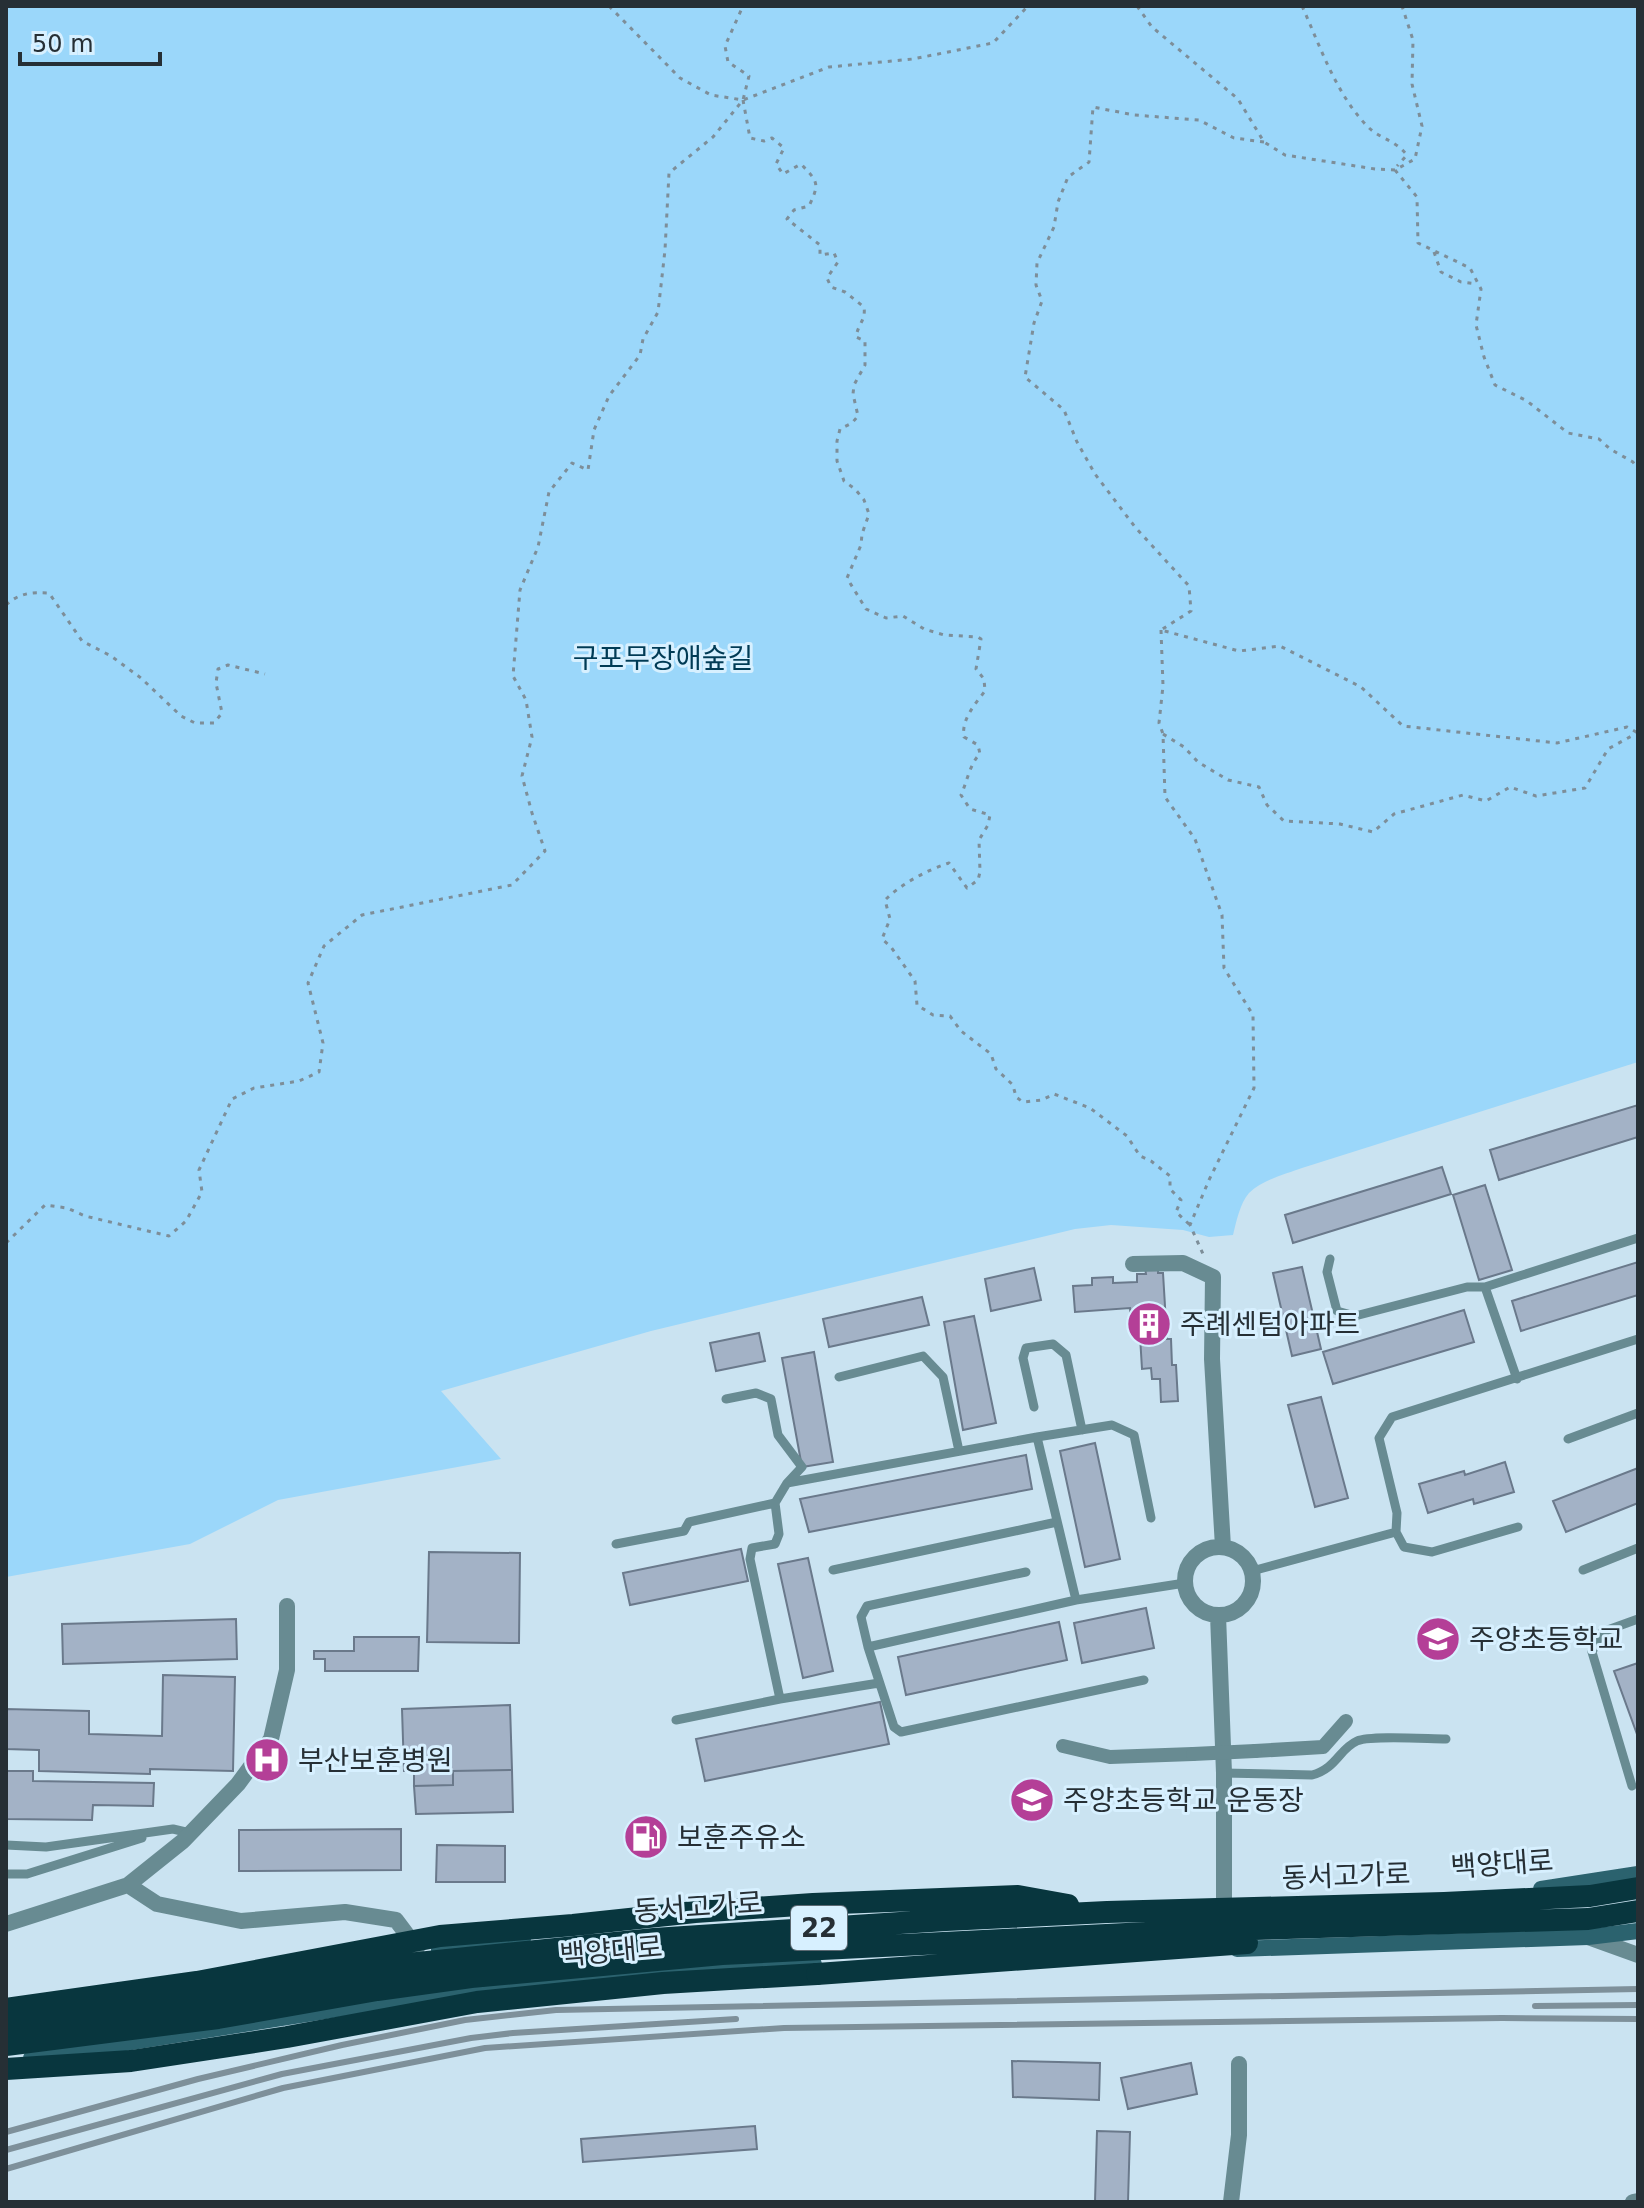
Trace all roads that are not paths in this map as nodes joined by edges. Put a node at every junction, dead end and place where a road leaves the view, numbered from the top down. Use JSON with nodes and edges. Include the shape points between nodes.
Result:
{"nodes":[{"id":1,"x":1638,"y":1238,"type":"edge"},
{"id":2,"x":1330,"y":1259,"type":"dead end"},
{"id":3,"x":1133,"y":1264,"type":"dead end"},
{"id":4,"x":1485,"y":1287,"type":"junction"},
{"id":5,"x":1638,"y":1339,"type":"edge"},
{"id":6,"x":839,"y":1377,"type":"dead end"},
{"id":7,"x":1517,"y":1379,"type":"junction"},
{"id":8,"x":726,"y":1399,"type":"dead end"},
{"id":9,"x":1034,"y":1407,"type":"dead end"},
{"id":10,"x":1638,"y":1413,"type":"edge"},
{"id":11,"x":1082,"y":1430,"type":"junction"},
{"id":12,"x":1037,"y":1437,"type":"junction"},
{"id":13,"x":1568,"y":1439,"type":"dead end"},
{"id":14,"x":959,"y":1451,"type":"junction"},
{"id":15,"x":787,"y":1483,"type":"junction"},
{"id":16,"x":775,"y":1503,"type":"junction"},
{"id":17,"x":1151,"y":1518,"type":"dead end"},
{"id":18,"x":1057,"y":1522,"type":"junction"},
{"id":19,"x":1518,"y":1527,"type":"dead end"},
{"id":20,"x":1396,"y":1532,"type":"junction"},
{"id":21,"x":616,"y":1544,"type":"dead end"},
{"id":22,"x":1223,"y":1547,"type":"junction"},
{"id":23,"x":1638,"y":1548,"type":"edge"},
{"id":24,"x":833,"y":1570,"type":"dead end"},
{"id":25,"x":1583,"y":1570,"type":"dead end"},
{"id":26,"x":1252,"y":1571,"type":"junction"},
{"id":27,"x":1026,"y":1572,"type":"dead end"},
{"id":28,"x":1185,"y":1583,"type":"junction"},
{"id":29,"x":1076,"y":1600,"type":"junction"},
{"id":30,"x":287,"y":1606,"type":"dead end"},
{"id":31,"x":1218,"y":1615,"type":"junction"},
{"id":32,"x":1638,"y":1619,"type":"edge"},
{"id":33,"x":868,"y":1647,"type":"junction"},
{"id":34,"x":1144,"y":1680,"type":"dead end"},
{"id":35,"x":879,"y":1683,"type":"junction"},
{"id":36,"x":780,"y":1699,"type":"junction"},
{"id":37,"x":676,"y":1720,"type":"dead end"},
{"id":38,"x":1346,"y":1721,"type":"dead end"},
{"id":39,"x":1446,"y":1739,"type":"dead end"},
{"id":40,"x":1063,"y":1746,"type":"dead end"},
{"id":41,"x":1224,"y":1773,"type":"junction"},
{"id":42,"x":1632,"y":1786,"type":"dead end"},
{"id":43,"x":160,"y":1831,"type":"junction"},
{"id":44,"x":190,"y":1833,"type":"junction"},
{"id":45,"x":6,"y":1845,"type":"edge"},
{"id":46,"x":6,"y":1874,"type":"edge"},
{"id":47,"x":1638,"y":1874,"type":"edge"},
{"id":48,"x":128,"y":1885,"type":"junction"},
{"id":49,"x":1638,"y":1888,"type":"edge"},
{"id":50,"x":1224,"y":1899,"type":"junction"},
{"id":51,"x":1638,"y":1911,"type":"edge"},
{"id":52,"x":1107,"y":1912,"type":"junction"},
{"id":53,"x":6,"y":1924,"type":"edge"},
{"id":54,"x":1359,"y":1925,"type":"junction"},
{"id":55,"x":1638,"y":1931,"type":"edge"},
{"id":56,"x":1588,"y":1937,"type":"junction"},
{"id":57,"x":1225,"y":1949,"type":"junction"},
{"id":58,"x":421,"y":1953,"type":"junction"},
{"id":59,"x":1638,"y":1955,"type":"edge"},
{"id":60,"x":6,"y":2009,"type":"edge"},
{"id":61,"x":6,"y":2018,"type":"edge"},
{"id":62,"x":6,"y":2025,"type":"edge"},
{"id":63,"x":6,"y":2045,"type":"edge"},
{"id":64,"x":6,"y":2062,"type":"edge"},
{"id":65,"x":1239,"y":2064,"type":"dead end"},
{"id":66,"x":6,"y":2069,"type":"edge"},
{"id":67,"x":1231,"y":2202,"type":"edge"}],
"edges":[{"from":1,"to":4,"type":"lane"},
{"from":2,"to":4,"type":"lane","via":[[1327,1272],[1337,1311],[1355,1316]]},
{"from":3,"to":22,"type":"street","via":[[1183,1263],[1213,1277],[1212,1359]]},
{"from":4,"to":7,"type":"lane"},
{"from":5,"to":7,"type":"lane"},
{"from":6,"to":14,"type":"lane","via":[[923,1356],[943,1377]]},
{"from":7,"to":20,"type":"lane","via":[[1392,1417],[1379,1438],[1397,1513]]},
{"from":8,"to":15,"type":"lane","via":[[756,1393],[771,1399],[778,1435],[802,1467]]},
{"from":9,"to":11,"type":"lane","via":[[1023,1358],[1026,1348],[1053,1344],[1066,1355]]},
{"from":10,"to":13,"type":"lane"},
{"from":11,"to":12,"type":"lane"},
{"from":11,"to":17,"type":"lane","via":[[1112,1425],[1134,1435]]},
{"from":12,"to":14,"type":"lane"},
{"from":12,"to":18,"type":"lane"},
{"from":14,"to":15,"type":"lane"},
{"from":15,"to":16,"type":"lane"},
{"from":16,"to":21,"type":"lane","via":[[689,1522],[684,1531]]},
{"from":16,"to":36,"type":"lane","via":[[775,1544],[752,1548],[750,1559]]},
{"from":18,"to":24,"type":"lane"},
{"from":18,"to":29,"type":"lane"},
{"from":19,"to":20,"type":"lane","via":[[1432,1552],[1404,1547]]},
{"from":20,"to":26,"type":"lane"},
{"from":22,"to":26,"type":"street","via":[[1241,1555]]},
{"from":22,"to":28,"type":"street","via":[[1200,1553],[1186,1571]]},
{"from":23,"to":25,"type":"lane"},
{"from":26,"to":31,"type":"street","via":[[1247,1602]]},
{"from":27,"to":33,"type":"lane","via":[[867,1606],[861,1617]]},
{"from":28,"to":29,"type":"lane"},
{"from":28,"to":31,"type":"street","via":[[1199,1609]]},
{"from":29,"to":33,"type":"lane"},
{"from":30,"to":44,"type":"street","via":[[287,1670],[271,1739],[238,1784]]},
{"from":31,"to":41,"type":"street"},
{"from":32,"to":42,"type":"lane","via":[[1602,1632],[1592,1652]]},
{"from":33,"to":35,"type":"lane"},
{"from":34,"to":35,"type":"lane","via":[[901,1732],[894,1727]]},
{"from":35,"to":36,"type":"lane"},
{"from":36,"to":37,"type":"lane"},
{"from":38,"to":40,"type":"street","bridge":true,"via":[[1323,1747],[1110,1757]]},
{"from":39,"to":41,"type":"lane","via":[[1356,1741],[1324,1772],[1312,1775]]},
{"from":41,"to":50,"type":"street"},
{"from":43,"to":44,"type":"lane"},
{"from":43,"to":45,"type":"lane","via":[[46,1847]]},
{"from":43,"to":46,"type":"lane","via":[[27,1874]]},
{"from":44,"to":48,"type":"street"},
{"from":47,"to":50,"type":"main road","name":"백양대로","via":[[1527,1891]]},
{"from":48,"to":53,"type":"street"},
{"from":48,"to":58,"type":"street","via":[[157,1904],[241,1921],[345,1912],[396,1920]]},
{"from":49,"to":52,"type":"highway","name":"동서고가로","number":"22","bridge":true,"via":[[1590,1896],[1444,1903]]},
{"from":50,"to":57,"type":"street"},
{"from":50,"to":58,"type":"main road","name":"백양대로","via":[[772,1914],[634,1924]]},
{"from":51,"to":54,"type":"highway","name":"동서고가로","number":"22","bridge":true,"via":[[1588,1919]]},
{"from":52,"to":60,"type":"highway","bridge":true,"via":[[1018,1896],[695,1912],[440,1936],[197,1982]]},
{"from":52,"to":62,"type":"highway","name":"동서고가로","number":"22","bridge":true,"via":[[654,1939],[454,1959]]},
{"from":54,"to":63,"type":"highway","name":"동서고가로","number":"22","bridge":true,"via":[[722,1954],[471,1977]]},
{"from":54,"to":66,"type":"highway","bridge":true,"via":[[1299,1940],[663,1983],[477,2002],[131,2061]]},
{"from":55,"to":56,"type":"main road","name":"백양대로"},
{"from":56,"to":57,"type":"main road","name":"백양대로"},
{"from":56,"to":59,"type":"street"},
{"from":57,"to":64,"type":"main road","name":"백양대로","via":[[765,1965],[451,1991]]},
{"from":58,"to":61,"type":"main road","name":"백양대로","via":[[271,1983]]},
{"from":65,"to":67,"type":"street","via":[[1239,2135]]}]}
